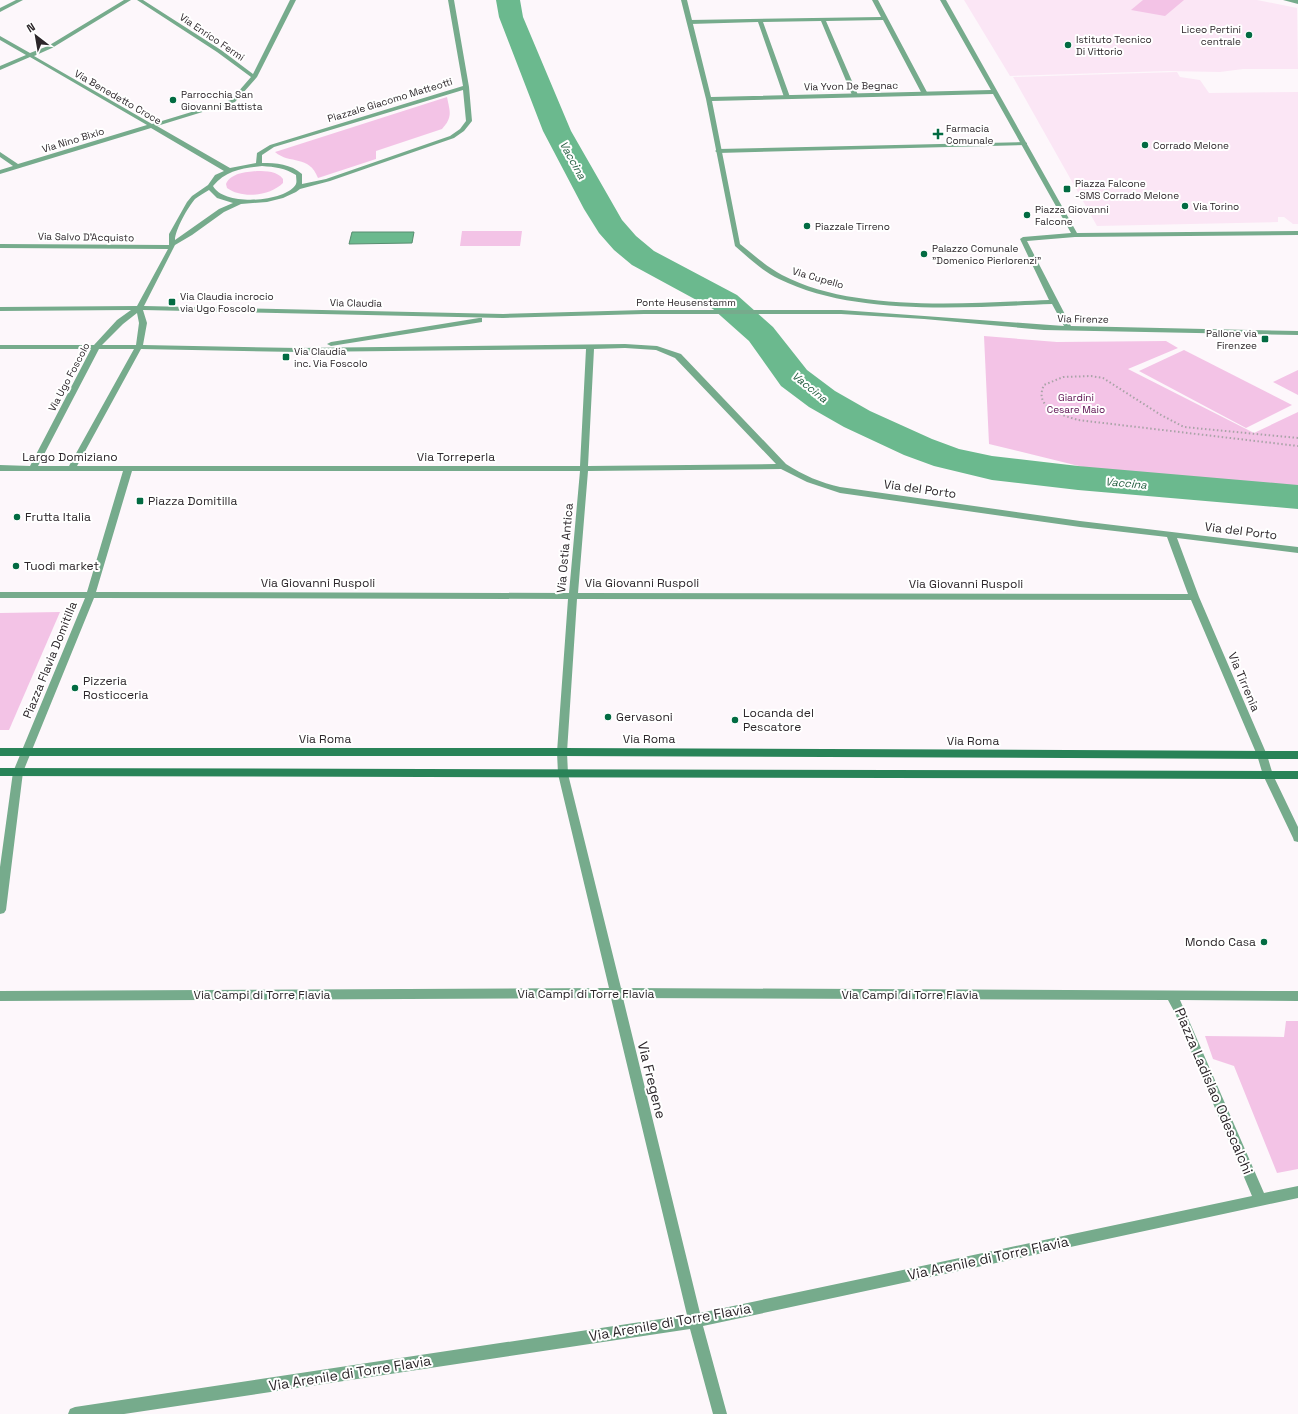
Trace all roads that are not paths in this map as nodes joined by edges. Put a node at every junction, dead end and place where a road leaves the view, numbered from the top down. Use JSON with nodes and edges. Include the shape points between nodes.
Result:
{"nodes":[{"id":1,"x":20,"y":0,"type":"edge"},
{"id":2,"x":128,"y":0,"type":"edge"},
{"id":3,"x":140,"y":0,"type":"edge"},
{"id":4,"x":293,"y":0,"type":"edge"},
{"id":5,"x":451,"y":0,"type":"edge"},
{"id":6,"x":684,"y":0,"type":"edge"},
{"id":7,"x":875,"y":0,"type":"edge"},
{"id":8,"x":942,"y":0,"type":"edge"},
{"id":9,"x":1286,"y":0,"type":"edge"},
{"id":10,"x":1298,"y":2,"type":"edge"},
{"id":11,"x":0,"y":10,"type":"edge"},
{"id":12,"x":885,"y":18,"type":"junction"},
{"id":13,"x":823,"y":20,"type":"junction"},
{"id":14,"x":760,"y":21,"type":"junction"},
{"id":15,"x":690,"y":22,"type":"junction"},
{"id":16,"x":0,"y":38,"type":"edge"},
{"id":17,"x":28,"y":56,"type":"junction"},
{"id":18,"x":0,"y":68,"type":"edge"},
{"id":19,"x":254,"y":77,"type":"junction"},
{"id":20,"x":466,"y":87,"type":"junction"},
{"id":21,"x":993,"y":92,"type":"junction"},
{"id":22,"x":925,"y":94,"type":"junction"},
{"id":23,"x":855,"y":95,"type":"junction"},
{"id":24,"x":787,"y":97,"type":"junction"},
{"id":25,"x":709,"y":99,"type":"junction"},
{"id":26,"x":151,"y":126,"type":"junction"},
{"id":27,"x":1025,"y":144,"type":"junction"},
{"id":28,"x":718,"y":151,"type":"junction"},
{"id":29,"x":0,"y":154,"type":"edge"},
{"id":30,"x":259,"y":164,"type":"junction"},
{"id":31,"x":18,"y":167,"type":"junction"},
{"id":32,"x":228,"y":170,"type":"junction"},
{"id":33,"x":0,"y":172,"type":"edge"},
{"id":34,"x":210,"y":186,"type":"junction"},
{"id":35,"x":298,"y":187,"type":"junction"},
{"id":36,"x":241,"y":202,"type":"junction"},
{"id":37,"x":1298,"y":233,"type":"edge"},
{"id":38,"x":1075,"y":235,"type":"junction"},
{"id":39,"x":0,"y":246,"type":"edge"},
{"id":40,"x":172,"y":246,"type":"junction"},
{"id":41,"x":1054,"y":302,"type":"junction"},
{"id":42,"x":139,"y":308,"type":"junction"},
{"id":43,"x":0,"y":310,"type":"edge"},
{"id":44,"x":868,"y":313,"type":"joint"},
{"id":45,"x":504,"y":316,"type":"junction"},
{"id":46,"x":1070,"y":329,"type":"junction"},
{"id":47,"x":1298,"y":333,"type":"edge"},
{"id":48,"x":590,"y":346,"type":"junction"},
{"id":49,"x":0,"y":347,"type":"edge"},
{"id":50,"x":96,"y":347,"type":"junction"},
{"id":51,"x":139,"y":347,"type":"junction"},
{"id":52,"x":298,"y":350,"type":"junction"},
{"id":53,"x":783,"y":466,"type":"junction"},
{"id":54,"x":0,"y":468,"type":"edge"},
{"id":55,"x":33,"y":468,"type":"junction"},
{"id":56,"x":71,"y":469,"type":"junction"},
{"id":57,"x":128,"y":469,"type":"junction"},
{"id":58,"x":584,"y":469,"type":"junction"},
{"id":59,"x":1171,"y":534,"type":"junction"},
{"id":60,"x":1298,"y":550,"type":"edge"},
{"id":61,"x":91,"y":594,"type":"junction"},
{"id":62,"x":0,"y":595,"type":"edge"},
{"id":63,"x":573,"y":595,"type":"junction"},
{"id":64,"x":1194,"y":597,"type":"junction"},
{"id":65,"x":0,"y":752,"type":"edge"},
{"id":66,"x":562,"y":752,"type":"junction"},
{"id":67,"x":26,"y":753,"type":"junction"},
{"id":68,"x":1262,"y":755,"type":"junction"},
{"id":69,"x":1298,"y":755,"type":"edge"},
{"id":70,"x":0,"y":772,"type":"edge"},
{"id":71,"x":18,"y":772,"type":"junction"},
{"id":72,"x":563,"y":774,"type":"junction"},
{"id":73,"x":1298,"y":775,"type":"edge"},
{"id":74,"x":1268,"y":776,"type":"junction"},
{"id":75,"x":1298,"y":838,"type":"edge"},
{"id":76,"x":0,"y":910,"type":"edge"},
{"id":77,"x":616,"y":993,"type":"junction"},
{"id":78,"x":0,"y":996,"type":"edge"},
{"id":79,"x":1172,"y":996,"type":"junction"},
{"id":80,"x":1298,"y":996,"type":"edge"},
{"id":81,"x":1298,"y":1192,"type":"edge"},
{"id":82,"x":1260,"y":1200,"type":"junction"},
{"id":83,"x":695,"y":1321,"type":"junction"},
{"id":84,"x":75,"y":1414,"type":"edge"},
{"id":85,"x":720,"y":1414,"type":"edge"}],
"edges":[{"from":1,"to":11,"type":"street"},
{"from":2,"to":17,"type":"street","via":[[50,47]]},
{"from":3,"to":19,"type":"street","name":"Via Enrico Fermi"},
{"from":4,"to":19,"type":"street","name":"Via Nino Bixio"},
{"from":5,"to":20,"type":"street"},
{"from":6,"to":15,"type":"street","name":"Via Cupello"},
{"from":7,"to":12,"type":"street"},
{"from":8,"to":21,"type":"street"},
{"from":9,"to":10,"type":"street"},
{"from":12,"to":13,"type":"street"},
{"from":12,"to":22,"type":"street"},
{"from":13,"to":14,"type":"street"},
{"from":13,"to":23,"type":"street"},
{"from":14,"to":15,"type":"street"},
{"from":14,"to":24,"type":"street"},
{"from":15,"to":25,"type":"street","name":"Via Cupello"},
{"from":16,"to":17,"type":"street","name":"Via Benedetto Croce"},
{"from":17,"to":18,"type":"street"},
{"from":17,"to":26,"type":"street","name":"Via Benedetto Croce"},
{"from":19,"to":26,"type":"street","name":"Via Nino Bixio","via":[[233,101]]},
{"from":20,"to":30,"type":"street","name":"Piazzale Giacomo Matteotti","via":[[272,146],[259,154]]},
{"from":20,"to":35,"type":"street","name":"Piazzale Giacomo Matteotti","via":[[469,121],[452,137],[328,180]]},
{"from":21,"to":22,"type":"street","name":"Via Yvon De Begnac"},
{"from":21,"to":27,"type":"street"},
{"from":22,"to":23,"type":"street","name":"Via Yvon De Begnac"},
{"from":23,"to":24,"type":"street","name":"Via Yvon De Begnac"},
{"from":24,"to":25,"type":"street","name":"Via Yvon De Begnac"},
{"from":25,"to":28,"type":"street","name":"Via Cupello"},
{"from":26,"to":31,"type":"street","name":"Via Nino Bixio"},
{"from":26,"to":32,"type":"street","name":"Via Benedetto Croce"},
{"from":27,"to":28,"type":"street"},
{"from":27,"to":38,"type":"street"},
{"from":28,"to":41,"type":"street","name":"Via Cupello","via":[[737,245],[760,264],[785,279],[845,297],[887,302]]},
{"from":29,"to":31,"type":"street"},
{"from":30,"to":32,"type":"street"},
{"from":30,"to":35,"type":"street","via":[[285,166],[294,170],[300,175]]},
{"from":31,"to":33,"type":"street","name":"Via Nino Bixio"},
{"from":32,"to":34,"type":"street","via":[[218,175]]},
{"from":34,"to":36,"type":"street","name":"Piazzale Giacomo Matteotti","via":[[212,192],[219,196]]},
{"from":34,"to":40,"type":"street","name":"Via Ugo Foscolo","via":[[191,200],[172,234]]},
{"from":35,"to":36,"type":"street","name":"Piazzale Giacomo Matteotti","via":[[268,200]]},
{"from":36,"to":40,"type":"street","via":[[213,215]]},
{"from":37,"to":38,"type":"street"},
{"from":38,"to":41,"type":"street","via":[[1023,239]]},
{"from":39,"to":40,"type":"street","name":"Via Salvo D'Acquisto"},
{"from":40,"to":42,"type":"street","name":"Via Ugo Foscolo"},
{"from":41,"to":46,"type":"street"},
{"from":42,"to":43,"type":"street","name":"Via Claudia"},
{"from":42,"to":45,"type":"street","name":"Via Claudia"},
{"from":42,"to":50,"type":"street","name":"Via Ugo Foscolo","via":[[120,322]]},
{"from":42,"to":51,"type":"street","via":[[143,323]]},
{"from":44,"to":45,"type":"street","name":"Ponte Heusenstamm","via":[[644,312]]},
{"from":44,"to":46,"type":"street","name":"Via Firenze"},
{"from":45,"to":52,"type":"street"},
{"from":46,"to":47,"type":"street","name":"Via Firenze"},
{"from":48,"to":52,"type":"street"},
{"from":48,"to":53,"type":"street","name":"Via del Porto","via":[[649,347],[678,356]]},
{"from":48,"to":58,"type":"street","name":"Via Ostia Antica"},
{"from":49,"to":50,"type":"street"},
{"from":50,"to":51,"type":"street"},
{"from":50,"to":55,"type":"street","name":"Via Ugo Foscolo"},
{"from":51,"to":52,"type":"street"},
{"from":51,"to":56,"type":"street"},
{"from":53,"to":58,"type":"street","name":"Via Torreperla"},
{"from":53,"to":59,"type":"street","name":"Via del Porto","via":[[807,480],[840,490],[1080,524]]},
{"from":54,"to":55,"type":"street","name":"Largo Domiziano"},
{"from":55,"to":56,"type":"street","name":"Largo Domiziano"},
{"from":56,"to":57,"type":"street","name":"Largo Domiziano"},
{"from":57,"to":58,"type":"street","name":"Via Torreperla"},
{"from":57,"to":61,"type":"street","name":"Largo Domiziano"},
{"from":58,"to":63,"type":"street","name":"Via Ostia Antica"},
{"from":59,"to":60,"type":"street","name":"Via del Porto"},
{"from":59,"to":64,"type":"street","name":"Via Tirrenia"},
{"from":61,"to":62,"type":"street","name":"Piazza Flavia Domitilla"},
{"from":61,"to":63,"type":"street","name":"Via Giovanni Ruspoli"},
{"from":61,"to":67,"type":"street","name":"Piazza Flavia Domitilla"},
{"from":63,"to":64,"type":"street","name":"Via Giovanni Ruspoli"},
{"from":63,"to":66,"type":"street","name":"Via Ostia Antica"},
{"from":64,"to":68,"type":"street","name":"Via Tirrenia"},
{"from":65,"to":67,"type":"street","name":"Via Roma"},
{"from":66,"to":67,"type":"street","name":"Via Roma"},
{"from":66,"to":68,"type":"street","name":"Via Roma"},
{"from":66,"to":72,"type":"street","name":"Via Fregene"},
{"from":67,"to":71,"type":"street","name":"Piazza Flavia Domitilla"},
{"from":68,"to":69,"type":"street","name":"Via Roma"},
{"from":68,"to":74,"type":"street","name":"Via Tirrenia"},
{"from":70,"to":71,"type":"street"},
{"from":71,"to":72,"type":"street"},
{"from":71,"to":76,"type":"street","name":"Piazza Flavia Domitilla"},
{"from":72,"to":74,"type":"street"},
{"from":72,"to":77,"type":"street","name":"Via Fregene"},
{"from":73,"to":74,"type":"street"},
{"from":74,"to":75,"type":"street","name":"Via Tirrenia"},
{"from":77,"to":78,"type":"street","name":"Via Campi di Torre Flavia"},
{"from":77,"to":79,"type":"street","name":"Via Campi di Torre Flavia"},
{"from":77,"to":83,"type":"street","name":"Via Fregene"},
{"from":79,"to":80,"type":"street","name":"Piazza Ladislao Odescalchi"},
{"from":79,"to":82,"type":"street","name":"Piazza Ladislao Odescalchi"},
{"from":81,"to":82,"type":"street"},
{"from":82,"to":83,"type":"street","name":"Via Arenile di Torre Flavia"},
{"from":83,"to":84,"type":"street","name":"Via Arenile di Torre Flavia"},
{"from":83,"to":85,"type":"street","name":"Via Fregene"}]}
